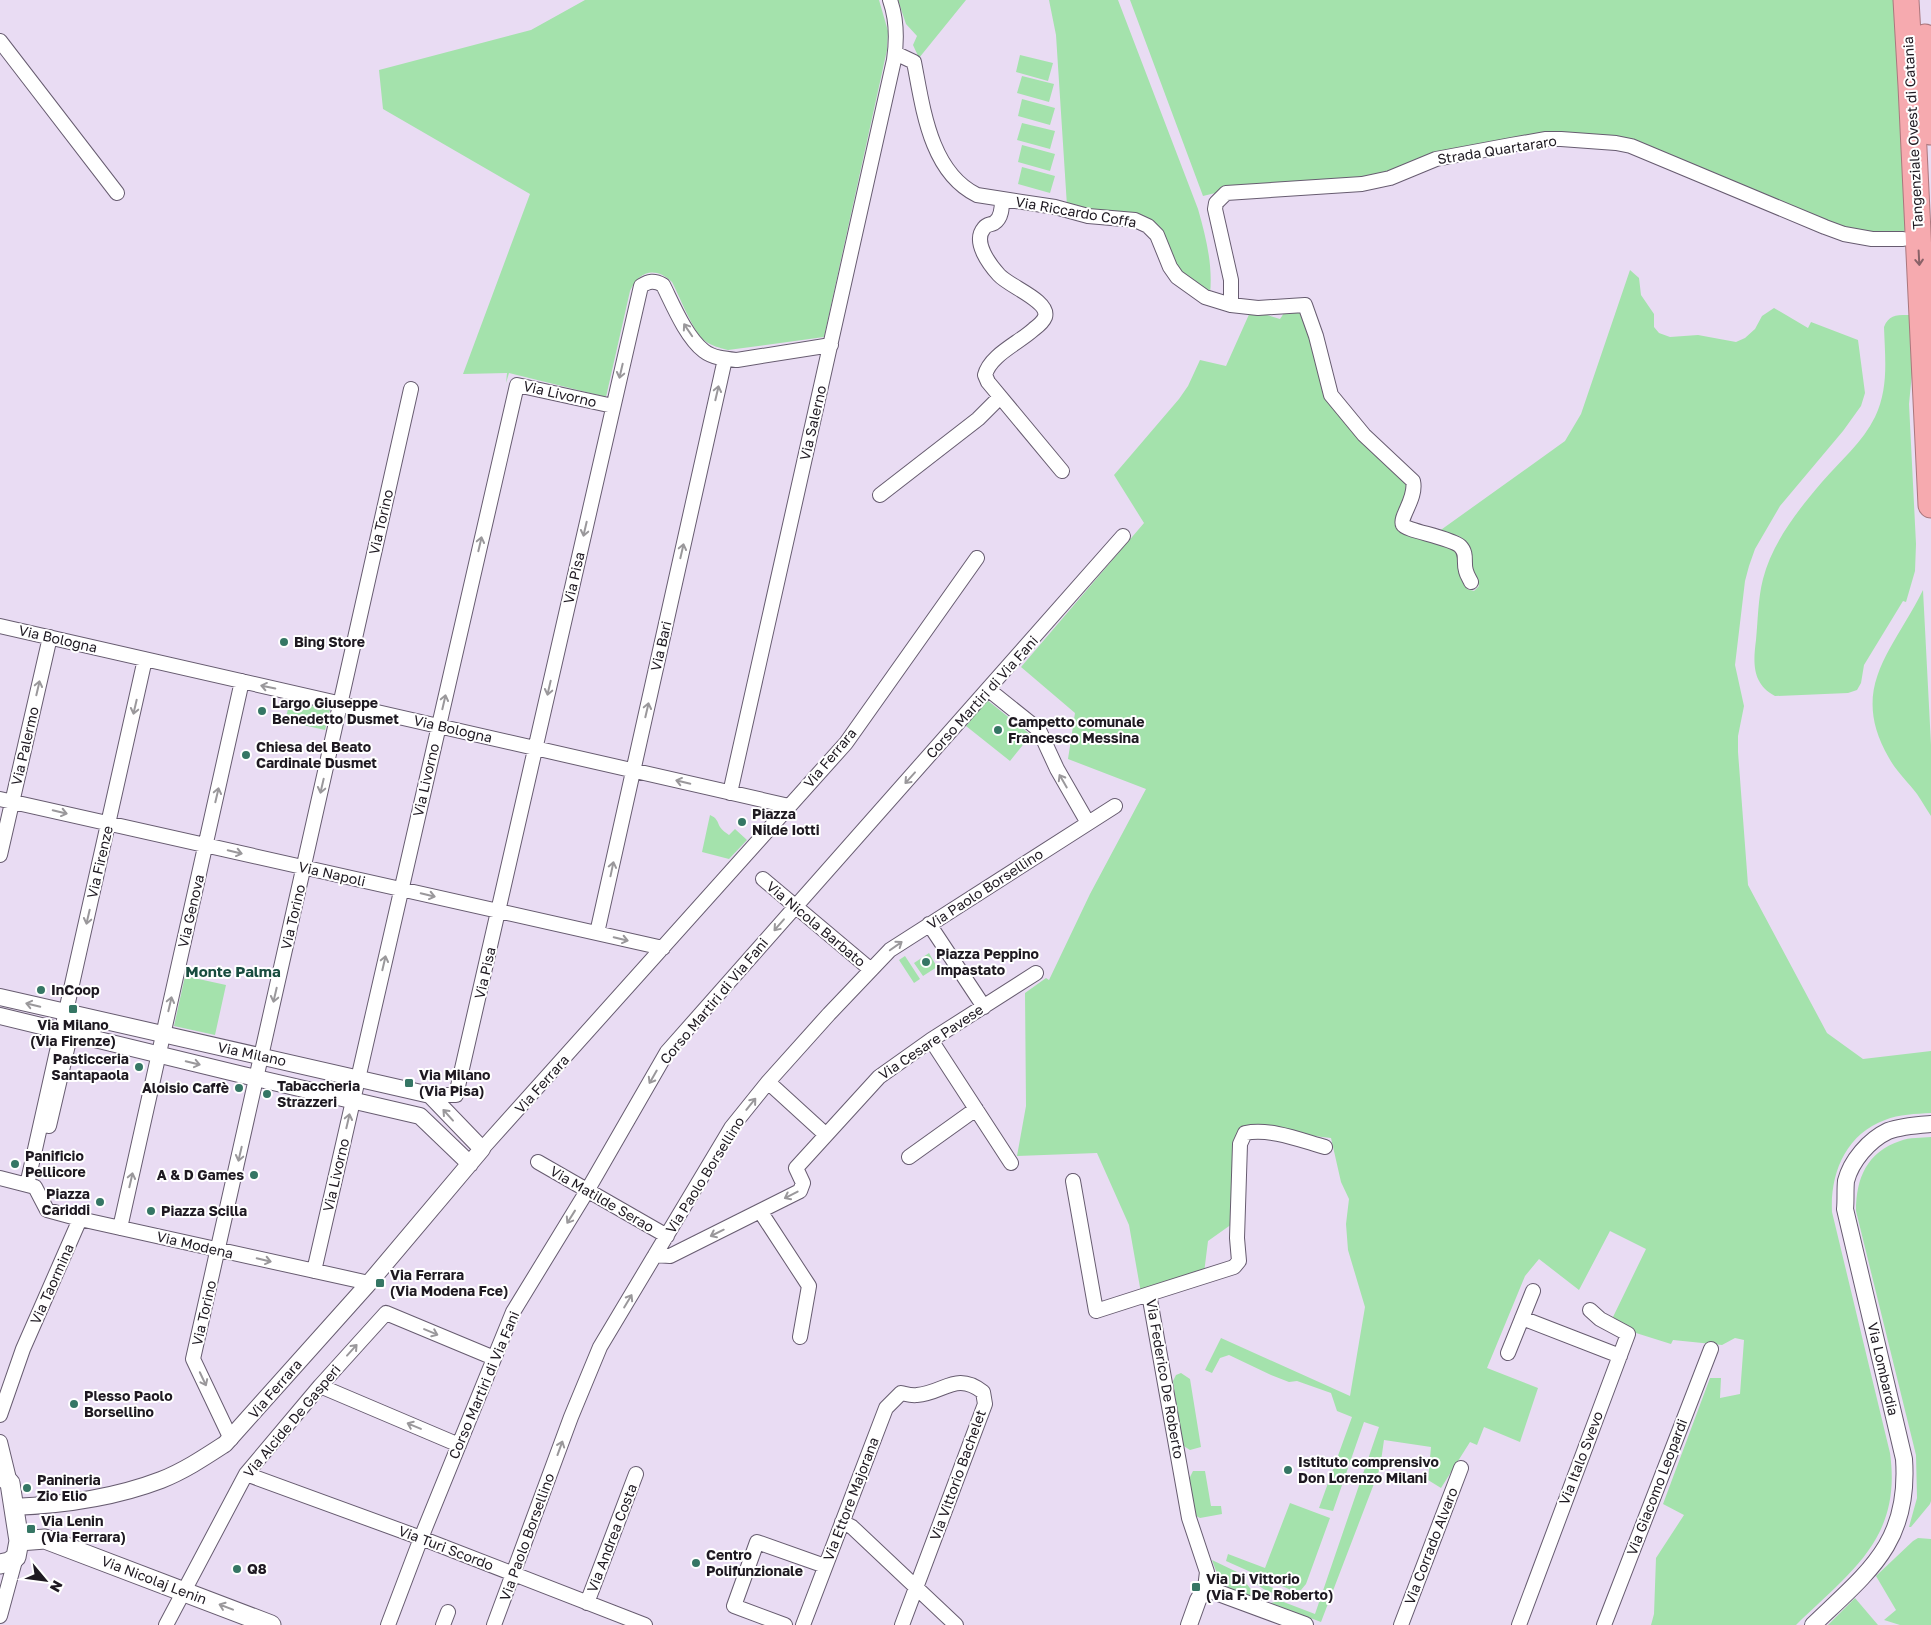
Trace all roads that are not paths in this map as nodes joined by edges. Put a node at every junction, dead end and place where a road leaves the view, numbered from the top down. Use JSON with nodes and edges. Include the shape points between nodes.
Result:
{"nodes":[{"id":1,"x":890,"y":0,"type":"edge"},
{"id":2,"x":1906,"y":0,"type":"edge"},
{"id":3,"x":1923,"y":0,"type":"edge"},
{"id":4,"x":0,"y":41,"type":"edge"},
{"id":5,"x":895,"y":54,"type":"junction"},
{"id":6,"x":1931,"y":132,"type":"edge"},
{"id":7,"x":117,"y":193,"type":"dead end"},
{"id":8,"x":1002,"y":199,"type":"junction"},
{"id":9,"x":1903,"y":239,"type":"dead end"},
{"id":10,"x":1231,"y":305,"type":"junction"},
{"id":11,"x":831,"y":345,"type":"junction"},
{"id":12,"x":725,"y":359,"type":"junction"},
{"id":13,"x":411,"y":389,"type":"dead end"},
{"id":14,"x":1000,"y":397,"type":"junction"},
{"id":15,"x":613,"y":406,"type":"junction"},
{"id":16,"x":1062,"y":471,"type":"dead end"},
{"id":17,"x":880,"y":495,"type":"dead end"},
{"id":18,"x":1931,"y":506,"type":"edge"},
{"id":19,"x":1123,"y":536,"type":"dead end"},
{"id":20,"x":976,"y":558,"type":"dead end"},
{"id":21,"x":1471,"y":582,"type":"dead end"},
{"id":22,"x":0,"y":626,"type":"edge"},
{"id":23,"x":50,"y":637,"type":"junction"},
{"id":24,"x":146,"y":659,"type":"junction"},
{"id":25,"x":242,"y":682,"type":"junction"},
{"id":26,"x":989,"y":690,"type":"junction"},
{"id":27,"x":340,"y":704,"type":"junction"},
{"id":28,"x":438,"y":726,"type":"junction"},
{"id":29,"x":536,"y":748,"type":"junction"},
{"id":30,"x":633,"y":770,"type":"junction"},
{"id":31,"x":730,"y":793,"type":"junction"},
{"id":32,"x":6,"y":800,"type":"edge"},
{"id":33,"x":789,"y":806,"type":"junction"},
{"id":34,"x":1115,"y":806,"type":"dead end"},
{"id":35,"x":1088,"y":823,"type":"junction"},
{"id":36,"x":109,"y":824,"type":"junction"},
{"id":37,"x":205,"y":845,"type":"junction"},
{"id":38,"x":0,"y":855,"type":"edge"},
{"id":39,"x":304,"y":868,"type":"junction"},
{"id":40,"x":763,"y":879,"type":"dead end"},
{"id":41,"x":401,"y":889,"type":"junction"},
{"id":42,"x":796,"y":906,"type":"junction"},
{"id":43,"x":499,"y":911,"type":"junction"},
{"id":44,"x":929,"y":924,"type":"junction"},
{"id":45,"x":597,"y":933,"type":"junction"},
{"id":46,"x":663,"y":948,"type":"junction"},
{"id":47,"x":870,"y":969,"type":"junction"},
{"id":48,"x":1036,"y":973,"type":"dead end"},
{"id":49,"x":0,"y":997,"type":"edge"},
{"id":50,"x":984,"y":1007,"type":"junction"},
{"id":51,"x":70,"y":1014,"type":"junction"},
{"id":52,"x":0,"y":1016,"type":"edge"},
{"id":53,"x":66,"y":1033,"type":"junction"},
{"id":54,"x":163,"y":1034,"type":"junction"},
{"id":55,"x":931,"y":1040,"type":"junction"},
{"id":56,"x":158,"y":1055,"type":"junction"},
{"id":57,"x":262,"y":1056,"type":"junction"},
{"id":58,"x":358,"y":1078,"type":"junction"},
{"id":59,"x":257,"y":1079,"type":"junction"},
{"id":60,"x":768,"y":1082,"type":"junction"},
{"id":61,"x":430,"y":1095,"type":"junction"},
{"id":62,"x":51,"y":1099,"type":"junction"},
{"id":63,"x":353,"y":1100,"type":"junction"},
{"id":64,"x":976,"y":1109,"type":"junction"},
{"id":65,"x":1925,"y":1124,"type":"edge"},
{"id":66,"x":825,"y":1134,"type":"junction"},
{"id":67,"x":1325,"y":1147,"type":"dead end"},
{"id":68,"x":482,"y":1150,"type":"junction"},
{"id":69,"x":909,"y":1157,"type":"dead end"},
{"id":70,"x":538,"y":1162,"type":"dead end"},
{"id":71,"x":1011,"y":1163,"type":"dead end"},
{"id":72,"x":470,"y":1164,"type":"junction"},
{"id":73,"x":0,"y":1178,"type":"edge"},
{"id":74,"x":1073,"y":1181,"type":"dead end"},
{"id":75,"x":31,"y":1186,"type":"junction"},
{"id":76,"x":588,"y":1190,"type":"junction"},
{"id":77,"x":760,"y":1211,"type":"junction"},
{"id":78,"x":80,"y":1219,"type":"junction"},
{"id":79,"x":120,"y":1228,"type":"junction"},
{"id":80,"x":667,"y":1236,"type":"junction"},
{"id":81,"x":219,"y":1250,"type":"junction"},
{"id":82,"x":655,"y":1255,"type":"junction"},
{"id":83,"x":314,"y":1271,"type":"junction"},
{"id":84,"x":369,"y":1283,"type":"junction"},
{"id":85,"x":1533,"y":1291,"type":"dead end"},
{"id":86,"x":1149,"y":1294,"type":"junction"},
{"id":87,"x":1590,"y":1310,"type":"dead end"},
{"id":88,"x":1522,"y":1318,"type":"junction"},
{"id":89,"x":800,"y":1337,"type":"dead end"},
{"id":90,"x":1710,"y":1349,"type":"dead end"},
{"id":91,"x":1508,"y":1353,"type":"dead end"},
{"id":92,"x":1620,"y":1356,"type":"junction"},
{"id":93,"x":494,"y":1358,"type":"junction"},
{"id":94,"x":320,"y":1386,"type":"junction"},
{"id":95,"x":916,"y":1396,"type":"joint"},
{"id":96,"x":0,"y":1414,"type":"edge"},
{"id":97,"x":0,"y":1421,"type":"edge"},
{"id":98,"x":231,"y":1439,"type":"junction"},
{"id":99,"x":0,"y":1442,"type":"edge"},
{"id":100,"x":459,"y":1445,"type":"junction"},
{"id":101,"x":1461,"y":1468,"type":"dead end"},
{"id":102,"x":246,"y":1474,"type":"junction"},
{"id":103,"x":636,"y":1474,"type":"dead end"},
{"id":104,"x":5,"y":1478,"type":"edge"},
{"id":105,"x":13,"y":1507,"type":"junction"},
{"id":106,"x":842,"y":1522,"type":"junction"},
{"id":107,"x":421,"y":1538,"type":"junction"},
{"id":108,"x":18,"y":1550,"type":"edge"},
{"id":109,"x":825,"y":1566,"type":"junction"},
{"id":110,"x":513,"y":1574,"type":"junction"},
{"id":111,"x":917,"y":1587,"type":"junction"},
{"id":112,"x":1206,"y":1588,"type":"junction"},
{"id":113,"x":184,"y":1591,"type":"junction"},
{"id":114,"x":587,"y":1603,"type":"junction"},
{"id":115,"x":0,"y":1616,"type":"edge"},
{"id":116,"x":166,"y":1625,"type":"edge"},
{"id":117,"x":271,"y":1625,"type":"edge"},
{"id":118,"x":388,"y":1625,"type":"edge"},
{"id":119,"x":494,"y":1625,"type":"edge"},
{"id":120,"x":645,"y":1625,"type":"edge"},
{"id":121,"x":786,"y":1625,"type":"edge"},
{"id":122,"x":803,"y":1625,"type":"edge"},
{"id":123,"x":902,"y":1625,"type":"edge"},
{"id":124,"x":956,"y":1625,"type":"edge"},
{"id":125,"x":1189,"y":1625,"type":"edge"},
{"id":126,"x":1305,"y":1625,"type":"edge"},
{"id":127,"x":1401,"y":1625,"type":"edge"},
{"id":128,"x":1519,"y":1625,"type":"edge"},
{"id":129,"x":1604,"y":1625,"type":"edge"},
{"id":130,"x":1813,"y":1625,"type":"edge"}],
"edges":[{"from":1,"to":5,"type":"street","via":[[896,25]]},
{"from":2,"to":18,"type":"highway","name":"Tangenziale Ovest di Catania","one_way":true},
{"from":3,"to":6,"type":"highway","name":"Tangenziale Ovest di Catania"},
{"from":4,"to":7,"type":"street"},
{"from":5,"to":8,"type":"street","name":"Via Riccardo Coffa","via":[[914,62],[927,121],[949,173],[961,186],[977,195]]},
{"from":5,"to":11,"type":"street","name":"Via Salerno"},
{"from":8,"to":10,"type":"street","name":"Via Riccardo Coffa","via":[[1056,206],[1088,216],[1142,222],[1157,235],[1176,277],[1205,297]]},
{"from":8,"to":14,"type":"street","via":[[998,219],[982,229],[981,246],[999,275],[1009,285],[1039,302],[1045,316],[1024,339],[986,368],[988,382]]},
{"from":9,"to":10,"type":"street","name":"Strada Quartararo","via":[[1872,239],[1844,234],[1624,144],[1546,139],[1436,159],[1390,178],[1362,184],[1226,193],[1216,203],[1215,209],[1231,280]]},
{"from":10,"to":21,"type":"street","name":"Via Riccardo Coffa","via":[[1258,308],[1305,305],[1331,395],[1364,435],[1413,481],[1415,489],[1402,518],[1403,525],[1460,546],[1466,557],[1466,571]]},
{"from":11,"to":12,"type":"street","name":"Via Pisa","via":[[737,360]]},
{"from":11,"to":31,"type":"street","name":"Via Salerno"},
{"from":12,"to":15,"type":"street","name":"Via Pisa","one_way":true,"via":[[704,351],[686,328],[663,285],[649,281],[641,286]]},
{"from":30,"to":12,"type":"street","name":"Via Bari","one_way":true},
{"from":13,"to":27,"type":"street","name":"Via Torino"},
{"from":14,"to":16,"type":"street"},
{"from":14,"to":17,"type":"street","via":[[978,419]]},
{"from":28,"to":15,"type":"street","name":"Via Livorno","one_way":true,"via":[[517,385]]},
{"from":15,"to":29,"type":"street","name":"Via Pisa","one_way":true},
{"from":19,"to":26,"type":"street","name":"Corso Martiri di Via Fani"},
{"from":20,"to":33,"type":"street","name":"Via Ferrara","via":[[846,743]]},
{"from":22,"to":23,"type":"street","name":"Via Bologna"},
{"from":23,"to":24,"type":"street","name":"Via Bologna"},
{"from":32,"to":23,"type":"street","name":"Via Palermo","one_way":true},
{"from":24,"to":25,"type":"street","name":"Via Bologna"},
{"from":24,"to":36,"type":"street","name":"Via Firenze","one_way":true},
{"from":27,"to":25,"type":"street","name":"Via Bologna","one_way":true},
{"from":37,"to":25,"type":"street","name":"Via Genova","one_way":true},
{"from":35,"to":26,"type":"street","one_way":true,"via":[[1056,770],[1039,730]]},
{"from":26,"to":42,"type":"street","name":"Corso Martiri di Via Fani","one_way":true},
{"from":27,"to":28,"type":"street","name":"Via Bologna"},
{"from":27,"to":39,"type":"street","name":"Via Torino","one_way":true},
{"from":28,"to":29,"type":"street","name":"Via Bologna"},
{"from":28,"to":41,"type":"street","name":"Via Livorno"},
{"from":29,"to":30,"type":"street","name":"Via Bologna"},
{"from":29,"to":43,"type":"street","name":"Via Pisa"},
{"from":31,"to":30,"type":"street","name":"Via Bologna","one_way":true},
{"from":45,"to":30,"type":"street","name":"Via Bari","one_way":true},
{"from":31,"to":33,"type":"street","name":"Via Bologna"},
{"from":32,"to":36,"type":"street","name":"Via Napoli","one_way":true},
{"from":32,"to":38,"type":"street","name":"Via Palermo"},
{"from":33,"to":46,"type":"street","name":"Via Ferrara"},
{"from":34,"to":35,"type":"street","name":"Via Paolo Borsellino"},
{"from":35,"to":44,"type":"street","name":"Via Paolo Borsellino"},
{"from":36,"to":37,"type":"street","name":"Via Napoli"},
{"from":36,"to":51,"type":"street","name":"Via Firenze","one_way":true},
{"from":37,"to":39,"type":"street","name":"Via Napoli","one_way":true},
{"from":54,"to":37,"type":"street","name":"Via Genova","one_way":true},
{"from":39,"to":41,"type":"street","name":"Via Napoli"},
{"from":39,"to":57,"type":"street","name":"Via Torino","one_way":true},
{"from":40,"to":42,"type":"street","name":"Via Nicola Barbato"},
{"from":41,"to":43,"type":"street","name":"Via Napoli","one_way":true},
{"from":58,"to":41,"type":"street","name":"Via Livorno","one_way":true},
{"from":42,"to":47,"type":"street","name":"Via Nicola Barbato"},
{"from":42,"to":76,"type":"street","name":"Corso Martiri di Via Fani","one_way":true,"via":[[667,1052]]},
{"from":43,"to":45,"type":"street","name":"Via Napoli"},
{"from":43,"to":61,"type":"street","name":"Via Pisa","via":[[456,1095]]},
{"from":47,"to":44,"type":"street","name":"Via Paolo Borsellino","one_way":true,"via":[[890,950]]},
{"from":44,"to":50,"type":"street"},
{"from":45,"to":46,"type":"street","name":"Via Napoli","one_way":true},
{"from":46,"to":68,"type":"street","name":"Via Ferrara"},
{"from":47,"to":60,"type":"street","name":"Via Paolo Borsellino"},
{"from":48,"to":50,"type":"street","name":"Via Cesare Pavese"},
{"from":51,"to":49,"type":"street","name":"Via Milano","one_way":true},
{"from":50,"to":55,"type":"street","name":"Via Cesare Pavese"},
{"from":51,"to":53,"type":"street","name":"Via Firenze"},
{"from":51,"to":54,"type":"street","name":"Via Milano"},
{"from":52,"to":53,"type":"street","name":"Via Milano"},
{"from":53,"to":56,"type":"street","name":"Via Milano"},
{"from":53,"to":62,"type":"street","name":"Via Firenze"},
{"from":53,"to":62,"type":"street","name":"Via Firenze","via":[[54,1064]]},
{"from":54,"to":56,"type":"street","name":"Via Genova"},
{"from":54,"to":57,"type":"street","name":"Via Milano"},
{"from":55,"to":64,"type":"street"},
{"from":55,"to":66,"type":"street","name":"Via Cesare Pavese","via":[[879,1077]]},
{"from":56,"to":59,"type":"street","name":"Via Milano","one_way":true},
{"from":79,"to":56,"type":"street","name":"Via Genova","one_way":true},
{"from":57,"to":58,"type":"street","name":"Via Milano"},
{"from":57,"to":59,"type":"street","name":"Via Torino"},
{"from":58,"to":61,"type":"street","name":"Via Milano"},
{"from":58,"to":63,"type":"street","name":"Via Livorno"},
{"from":59,"to":63,"type":"street","name":"Via Milano"},
{"from":59,"to":81,"type":"street","name":"Via Torino","one_way":true},
{"from":60,"to":66,"type":"street"},
{"from":80,"to":60,"type":"street","name":"Via Paolo Borsellino","one_way":true,"via":[[731,1128]]},
{"from":68,"to":61,"type":"street","one_way":true},
{"from":62,"to":75,"type":"street"},
{"from":63,"to":72,"type":"street","name":"Via Milano","via":[[420,1116]]},
{"from":83,"to":63,"type":"street","name":"Via Livorno","one_way":true},
{"from":64,"to":69,"type":"street"},
{"from":64,"to":71,"type":"street"},
{"from":65,"to":130,"type":"street","name":"Via Lombardia","via":[[1888,1131],[1869,1144],[1856,1158],[1846,1181],[1845,1209],[1904,1459],[1904,1495],[1895,1530],[1878,1559]]},
{"from":66,"to":77,"type":"street","name":"Via Cesare Pavese","one_way":true,"via":[[796,1168],[803,1183],[800,1191]]},
{"from":67,"to":86,"type":"street","name":"Via Federico De Roberto","via":[[1276,1133],[1245,1133],[1240,1144],[1239,1261],[1234,1267]]},
{"from":68,"to":72,"type":"street","name":"Via Ferrara"},
{"from":70,"to":76,"type":"street","name":"Via Matilde Serao"},
{"from":72,"to":84,"type":"street","name":"Via Ferrara"},
{"from":73,"to":75,"type":"street"},
{"from":74,"to":86,"type":"street","via":[[1096,1311]]},
{"from":75,"to":78,"type":"street","name":"Via Modena","via":[[47,1210]]},
{"from":76,"to":80,"type":"street","name":"Via Matilde Serao"},
{"from":76,"to":93,"type":"street","name":"Corso Martiri di Via Fani","one_way":true,"via":[[513,1312]]},
{"from":77,"to":82,"type":"street","one_way":true,"via":[[670,1256]]},
{"from":77,"to":89,"type":"street","via":[[809,1286]]},
{"from":78,"to":79,"type":"street","name":"Via Modena"},
{"from":78,"to":96,"type":"street","name":"Via Taormina","via":[[23,1349]]},
{"from":79,"to":81,"type":"street","name":"Via Modena"},
{"from":80,"to":82,"type":"street","name":"Via Paolo Borsellino"},
{"from":81,"to":83,"type":"street","name":"Via Modena","one_way":true},
{"from":81,"to":98,"type":"street","name":"Via Torino","one_way":true,"via":[[193,1359]]},
{"from":110,"to":82,"type":"street","name":"Via Paolo Borsellino","one_way":true,"via":[[600,1347]]},
{"from":83,"to":84,"type":"street","name":"Via Modena"},
{"from":84,"to":98,"type":"street","name":"Via Ferrara"},
{"from":85,"to":88,"type":"street"},
{"from":86,"to":112,"type":"street","name":"Via Federico De Roberto","via":[[1189,1518],[1207,1572]]},
{"from":87,"to":92,"type":"street","name":"Via Italo Svevo","via":[[1628,1334]]},
{"from":88,"to":91,"type":"street"},
{"from":88,"to":92,"type":"street"},
{"from":90,"to":129,"type":"street","name":"Via Giacomo Leopardi"},
{"from":92,"to":128,"type":"street","name":"Via Italo Svevo"},
{"from":94,"to":93,"type":"street","name":"Via Alcide De Gasperi","one_way":true,"via":[[386,1313]]},
{"from":93,"to":100,"type":"street","name":"Corso Martiri di Via Fani"},
{"from":100,"to":94,"type":"street","one_way":true},
{"from":94,"to":102,"type":"street","name":"Via Alcide De Gasperi"},
{"from":95,"to":106,"type":"street","name":"Via Ettore Majorana","via":[[901,1393],[886,1408]]},
{"from":95,"to":111,"type":"street","name":"Via Vittorio Bachelet","via":[[961,1382],[983,1392],[985,1404]]},
{"from":96,"to":97,"type":"street","name":"Via Taormina"},
{"from":98,"to":105,"type":"street","name":"Via Ferrara","via":[[162,1479],[60,1505]]},
{"from":99,"to":104,"type":"street"},
{"from":100,"to":107,"type":"street","name":"Corso Martiri di Via Fani"},
{"from":101,"to":127,"type":"street","name":"Via Corrado Alvaro"},
{"from":102,"to":107,"type":"street","name":"Via Turi Scordo"},
{"from":102,"to":113,"type":"street","name":"Via Alcide De Gasperi"},
{"from":103,"to":114,"type":"street","name":"Via Andrea Costa"},
{"from":104,"to":105,"type":"main road"},
{"from":105,"to":108,"type":"main road"},
{"from":106,"to":109,"type":"street","name":"Via Ettore Majorana"},
{"from":106,"to":111,"type":"street","via":[[852,1527]]},
{"from":107,"to":110,"type":"street","name":"Via Turi Scordo"},
{"from":107,"to":118,"type":"street","name":"Corso Martiri di Via Fani"},
{"from":108,"to":113,"type":"main road","name":"Via Nicolaj Lenin","via":[[45,1539]]},
{"from":108,"to":115,"type":"street"},
{"from":109,"to":121,"type":"street","via":[[757,1542],[734,1606]]},
{"from":109,"to":122,"type":"street","name":"Via Ettore Majorana"},
{"from":110,"to":114,"type":"street","name":"Via Turi Scordo"},
{"from":110,"to":119,"type":"street","name":"Via Paolo Borsellino"},
{"from":111,"to":123,"type":"street","name":"Via Vittorio Bachelet"},
{"from":111,"to":124,"type":"street"},
{"from":112,"to":125,"type":"street"},
{"from":112,"to":126,"type":"street"},
{"from":113,"to":116,"type":"street","name":"Via Alcide De Gasperi"},
{"from":117,"to":113,"type":"main road","name":"Via Nicolaj Lenin","one_way":true},
{"from":114,"to":120,"type":"street","name":"Via Turi Scordo"}]}
